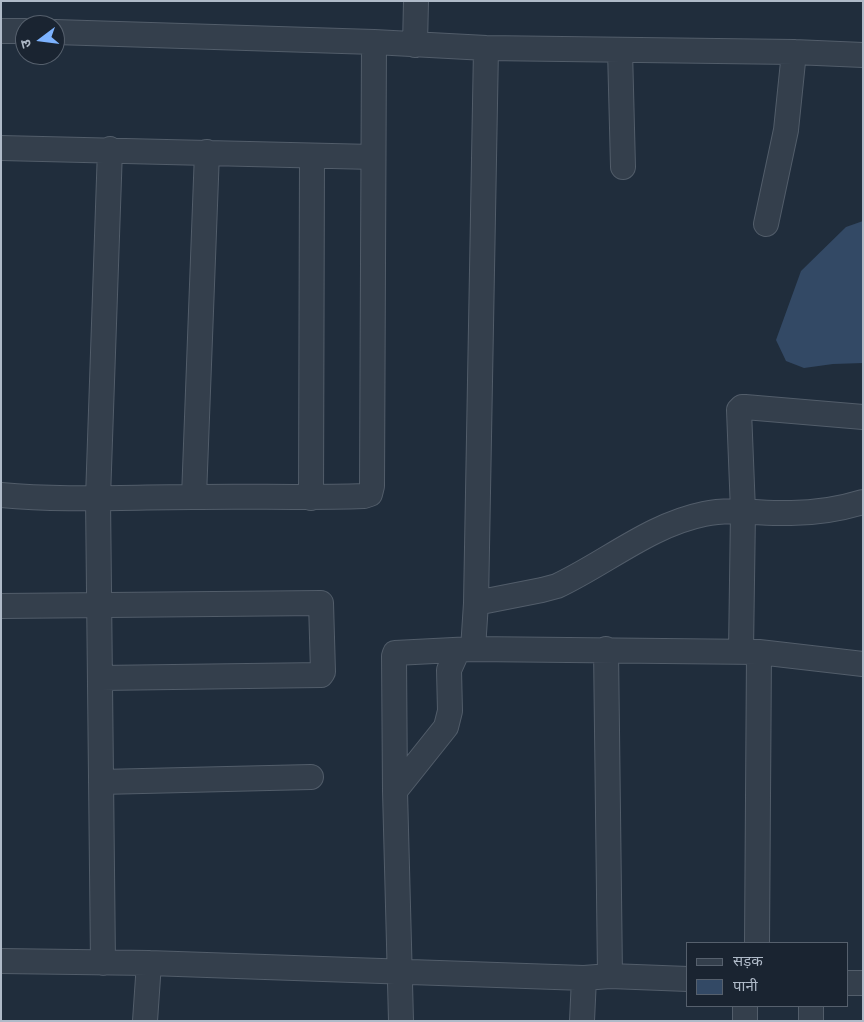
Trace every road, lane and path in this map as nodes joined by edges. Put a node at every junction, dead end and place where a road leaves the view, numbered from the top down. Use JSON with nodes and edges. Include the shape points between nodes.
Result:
{"nodes":[{"id":1,"x":416,"y":1,"type":"edge"},
{"id":2,"x":1,"y":31,"type":"edge"},
{"id":3,"x":15,"y":31,"type":"edge"},
{"id":4,"x":65,"y":32,"type":"edge"},
{"id":5,"x":374,"y":42,"type":"junction"},
{"id":6,"x":415,"y":45,"type":"junction"},
{"id":7,"x":486,"y":48,"type":"junction"},
{"id":8,"x":620,"y":50,"type":"junction"},
{"id":9,"x":794,"y":52,"type":"junction"},
{"id":10,"x":863,"y":55,"type":"edge"},
{"id":11,"x":1,"y":148,"type":"edge"},
{"id":12,"x":110,"y":150,"type":"junction"},
{"id":13,"x":207,"y":152,"type":"junction"},
{"id":14,"x":312,"y":156,"type":"junction"},
{"id":15,"x":373,"y":157,"type":"junction"},
{"id":16,"x":622,"y":167,"type":"dead end"},
{"id":17,"x":766,"y":224,"type":"dead end"},
{"id":18,"x":863,"y":416,"type":"edge"},
{"id":19,"x":1,"y":495,"type":"edge"},
{"id":20,"x":194,"y":497,"type":"junction"},
{"id":21,"x":98,"y":498,"type":"junction"},
{"id":22,"x":311,"y":498,"type":"junction"},
{"id":23,"x":862,"y":504,"type":"edge"},
{"id":24,"x":743,"y":511,"type":"junction"},
{"id":25,"x":476,"y":603,"type":"junction"},
{"id":26,"x":1,"y":606,"type":"edge"},
{"id":27,"x":100,"y":606,"type":"junction"},
{"id":28,"x":606,"y":649,"type":"junction"},
{"id":29,"x":466,"y":650,"type":"junction"},
{"id":30,"x":750,"y":652,"type":"junction"},
{"id":31,"x":863,"y":664,"type":"edge"},
{"id":32,"x":100,"y":678,"type":"junction"},
{"id":33,"x":311,"y":777,"type":"dead end"},
{"id":34,"x":101,"y":782,"type":"junction"},
{"id":35,"x":394,"y":791,"type":"junction"},
{"id":36,"x":757,"y":942,"type":"edge"},
{"id":37,"x":1,"y":962,"type":"edge"},
{"id":38,"x":103,"y":963,"type":"junction"},
{"id":39,"x":149,"y":963,"type":"junction"},
{"id":40,"x":400,"y":972,"type":"junction"},
{"id":41,"x":610,"y":976,"type":"junction"},
{"id":42,"x":584,"y":978,"type":"junction"},
{"id":43,"x":686,"y":979,"type":"edge"},
{"id":44,"x":849,"y":983,"type":"edge"},
{"id":45,"x":863,"y":983,"type":"edge"},
{"id":46,"x":745,"y":1007,"type":"edge"},
{"id":47,"x":810,"y":1007,"type":"edge"},
{"id":48,"x":145,"y":1021,"type":"edge"},
{"id":49,"x":401,"y":1021,"type":"edge"},
{"id":50,"x":582,"y":1021,"type":"edge"},
{"id":51,"x":745,"y":1021,"type":"edge"},
{"id":52,"x":811,"y":1021,"type":"edge"}],
"edges":[{"from":1,"to":6,"type":"street"},
{"from":2,"to":3,"type":"street"},
{"from":4,"to":5,"type":"street"},
{"from":5,"to":6,"type":"street"},
{"from":5,"to":15,"type":"street"},
{"from":6,"to":7,"type":"street"},
{"from":7,"to":8,"type":"street"},
{"from":7,"to":25,"type":"street"},
{"from":8,"to":9,"type":"street"},
{"from":8,"to":16,"type":"street"},
{"from":9,"to":10,"type":"street"},
{"from":9,"to":17,"type":"street","via":[[786,130]]},
{"from":11,"to":12,"type":"street"},
{"from":12,"to":13,"type":"street"},
{"from":12,"to":21,"type":"street"},
{"from":13,"to":14,"type":"street"},
{"from":13,"to":20,"type":"street"},
{"from":14,"to":15,"type":"street"},
{"from":14,"to":22,"type":"street"},
{"from":15,"to":22,"type":"street","via":[[371,491],[364,496]]},
{"from":18,"to":24,"type":"street","via":[[740,408]]},
{"from":19,"to":21,"type":"street"},
{"from":20,"to":21,"type":"street"},
{"from":20,"to":22,"type":"street"},
{"from":21,"to":27,"type":"street"},
{"from":23,"to":24,"type":"street","via":[[792,514]]},
{"from":24,"to":25,"type":"street","via":[[687,519],[621,550],[557,586]]},
{"from":24,"to":30,"type":"street"},
{"from":25,"to":29,"type":"street"},
{"from":26,"to":27,"type":"street"},
{"from":27,"to":32,"type":"street"},
{"from":27,"to":32,"type":"street","via":[[320,603],[323,672],[320,675]]},
{"from":28,"to":29,"type":"street"},
{"from":28,"to":30,"type":"street"},
{"from":28,"to":41,"type":"street"},
{"from":29,"to":35,"type":"street","via":[[449,670],[450,711],[446,727]]},
{"from":29,"to":35,"type":"street","via":[[394,654]]},
{"from":30,"to":31,"type":"street"},
{"from":30,"to":36,"type":"street"},
{"from":32,"to":34,"type":"street"},
{"from":33,"to":34,"type":"street"},
{"from":34,"to":38,"type":"street"},
{"from":35,"to":40,"type":"street"},
{"from":37,"to":38,"type":"street"},
{"from":38,"to":39,"type":"street"},
{"from":39,"to":40,"type":"street"},
{"from":39,"to":48,"type":"street"},
{"from":40,"to":42,"type":"street"},
{"from":40,"to":49,"type":"street"},
{"from":41,"to":42,"type":"street"},
{"from":41,"to":43,"type":"street"},
{"from":42,"to":50,"type":"street"},
{"from":44,"to":45,"type":"street"},
{"from":46,"to":51,"type":"street"},
{"from":47,"to":52,"type":"street"}]}
